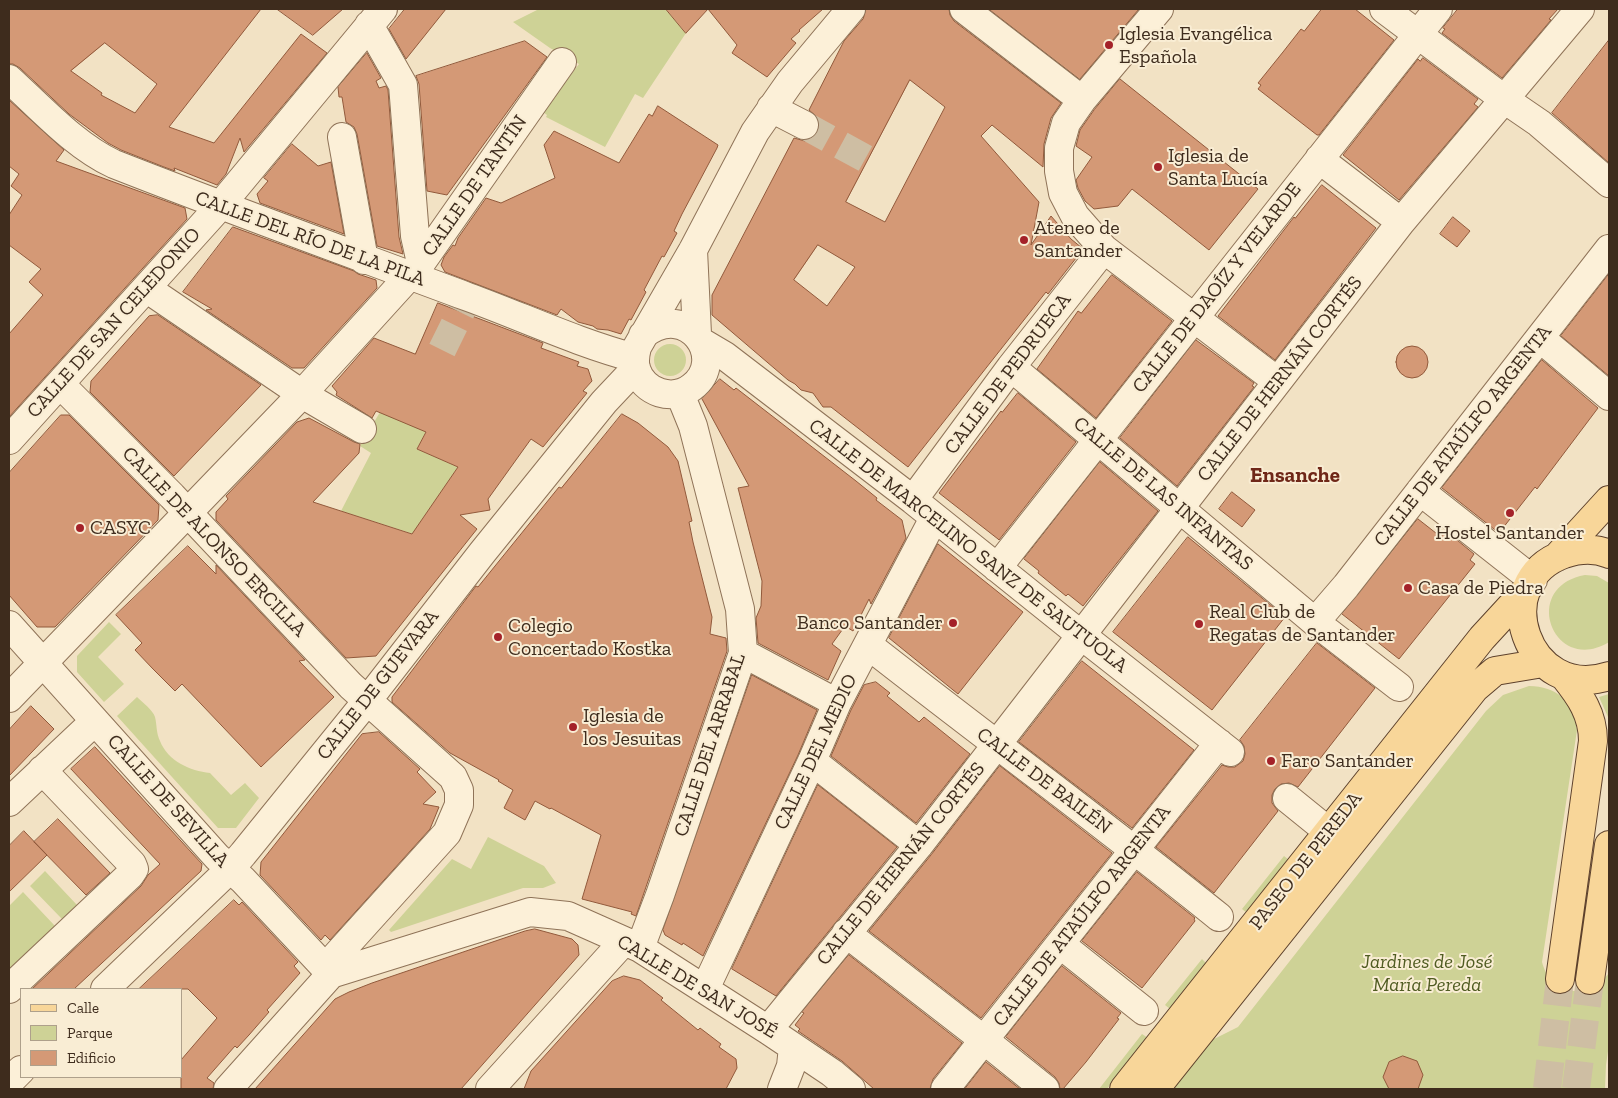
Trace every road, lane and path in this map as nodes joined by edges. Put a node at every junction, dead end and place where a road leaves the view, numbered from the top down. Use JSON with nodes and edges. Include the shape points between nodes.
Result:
{"nodes":[{"id":1,"x":851,"y":9,"type":"edge"},
{"id":2,"x":964,"y":9,"type":"edge"},
{"id":3,"x":1159,"y":9,"type":"edge"},
{"id":4,"x":1384,"y":9,"type":"edge"},
{"id":5,"x":1438,"y":9,"type":"edge"},
{"id":6,"x":1580,"y":9,"type":"edge"},
{"id":7,"x":376,"y":17,"type":"edge"},
{"id":8,"x":1417,"y":35,"type":"junction"},
{"id":9,"x":562,"y":62,"type":"dead end"},
{"id":10,"x":9,"y":79,"type":"edge"},
{"id":11,"x":1504,"y":99,"type":"junction"},
{"id":12,"x":1082,"y":100,"type":"junction"},
{"id":13,"x":771,"y":108,"type":"junction"},
{"id":14,"x":804,"y":125,"type":"tunnel mouth"},
{"id":15,"x":342,"y":138,"type":"dead end"},
{"id":16,"x":1319,"y":159,"type":"junction"},
{"id":17,"x":1609,"y":183,"type":"edge"},
{"id":18,"x":220,"y":206,"type":"junction"},
{"id":19,"x":1401,"y":222,"type":"junction"},
{"id":20,"x":1104,"y":249,"type":"junction"},
{"id":21,"x":1609,"y":249,"type":"edge"},
{"id":22,"x":693,"y":250,"type":"junction"},
{"id":23,"x":364,"y":260,"type":"junction"},
{"id":24,"x":414,"y":269,"type":"junction"},
{"id":25,"x":146,"y":288,"type":"junction"},
{"id":26,"x":1194,"y":318,"type":"junction"},
{"id":27,"x":1540,"y":338,"type":"junction"},
{"id":28,"x":700,"y":339,"type":"junction"},
{"id":29,"x":638,"y":354,"type":"junction"},
{"id":30,"x":1011,"y":367,"type":"junction"},
{"id":31,"x":1277,"y":381,"type":"junction"},
{"id":32,"x":60,"y":384,"type":"junction"},
{"id":33,"x":302,"y":394,"type":"junction"},
{"id":34,"x":680,"y":394,"type":"junction"},
{"id":35,"x":1609,"y":396,"type":"edge"},
{"id":36,"x":362,"y":429,"type":"dead end"},
{"id":37,"x":1098,"y":439,"type":"junction"},
{"id":38,"x":9,"y":440,"type":"edge"},
{"id":39,"x":1420,"y":491,"type":"junction"},
{"id":40,"x":913,"y":500,"type":"junction"},
{"id":41,"x":1609,"y":500,"type":"edge"},
{"id":42,"x":1180,"y":509,"type":"junction"},
{"id":43,"x":188,"y":512,"type":"junction"},
{"id":44,"x":934,"y":518,"type":"junction"},
{"id":45,"x":1609,"y":554,"type":"edge"},
{"id":46,"x":1557,"y":557,"type":"junction"},
{"id":47,"x":997,"y":568,"type":"junction"},
{"id":48,"x":1530,"y":584,"type":"junction"},
{"id":49,"x":1316,"y":622,"type":"junction"},
{"id":50,"x":9,"y":624,"type":"edge"},
{"id":51,"x":1080,"y":635,"type":"junction"},
{"id":52,"x":868,"y":645,"type":"junction"},
{"id":53,"x":743,"y":653,"type":"junction"},
{"id":54,"x":42,"y":663,"type":"junction"},
{"id":55,"x":1553,"y":669,"type":"junction"},
{"id":56,"x":1609,"y":676,"type":"edge"},
{"id":57,"x":1400,"y":687,"type":"dead end"},
{"id":58,"x":9,"y":698,"type":"edge"},
{"id":59,"x":367,"y":701,"type":"junction"},
{"id":60,"x":837,"y":703,"type":"junction"},
{"id":61,"x":95,"y":721,"type":"junction"},
{"id":62,"x":995,"y":745,"type":"junction"},
{"id":63,"x":1225,"y":748,"type":"joint"},
{"id":64,"x":812,"y":761,"type":"junction"},
{"id":65,"x":42,"y":770,"type":"junction"},
{"id":66,"x":1287,"y":798,"type":"dead end"},
{"id":67,"x":9,"y":802,"type":"edge"},
{"id":68,"x":1329,"y":832,"type":"junction"},
{"id":69,"x":919,"y":845,"type":"junction"},
{"id":70,"x":1609,"y":845,"type":"edge"},
{"id":71,"x":1135,"y":850,"type":"junction"},
{"id":72,"x":230,"y":869,"type":"junction"},
{"id":73,"x":1219,"y":917,"type":"dead end"},
{"id":74,"x":846,"y":933,"type":"junction"},
{"id":75,"x":1060,"y":944,"type":"junction"},
{"id":76,"x":632,"y":945,"type":"junction"},
{"id":77,"x":331,"y":974,"type":"junction"},
{"id":78,"x":1560,"y":979,"type":"tunnel mouth"},
{"id":79,"x":1590,"y":980,"type":"tunnel mouth"},
{"id":80,"x":107,"y":988,"type":"edge"},
{"id":81,"x":9,"y":989,"type":"edge"},
{"id":82,"x":705,"y":989,"type":"junction"},
{"id":83,"x":1144,"y":1011,"type":"dead end"},
{"id":84,"x":768,"y":1030,"type":"junction"},
{"id":85,"x":984,"y":1040,"type":"junction"},
{"id":86,"x":793,"y":1046,"type":"junction"},
{"id":87,"x":20,"y":1071,"type":"edge"},
{"id":88,"x":9,"y":1082,"type":"edge"},
{"id":89,"x":228,"y":1089,"type":"edge"},
{"id":90,"x":490,"y":1089,"type":"edge"},
{"id":91,"x":782,"y":1089,"type":"edge"},
{"id":92,"x":851,"y":1089,"type":"edge"},
{"id":93,"x":945,"y":1089,"type":"edge"},
{"id":94,"x":1045,"y":1089,"type":"edge"},
{"id":95,"x":1124,"y":1089,"type":"edge"},
{"id":96,"x":1155,"y":1089,"type":"edge"}],
"edges":[{"from":1,"to":13,"type":"street"},
{"from":2,"to":12,"type":"street"},
{"from":3,"to":12,"type":"street"},
{"from":4,"to":8,"type":"street"},
{"from":5,"to":8,"type":"street","name":"CALLE DE DAOÍZ Y VELARDE"},
{"from":6,"to":11,"type":"street","name":"CALLE DE HERNÁN CORTÉS"},
{"from":7,"to":18,"type":"street","name":"CALLE DE SAN CELEDONIO"},
{"from":7,"to":24,"type":"street","via":[[403,85],[415,236]]},
{"from":8,"to":11,"type":"street"},
{"from":8,"to":16,"type":"street","name":"CALLE DE DAOÍZ Y VELARDE"},
{"from":9,"to":24,"type":"street","name":"CALLE DE TANTÍN"},
{"from":10,"to":18,"type":"street","name":"CALLE DEL RÍO DE LA PILA","via":[[100,158]]},
{"from":11,"to":17,"type":"street","via":[[1539,123]]},
{"from":11,"to":19,"type":"street","name":"CALLE DE HERNÁN CORTÉS"},
{"from":12,"to":20,"type":"street","via":[[1062,135],[1059,171],[1068,204]]},
{"from":13,"to":14,"type":"street"},
{"from":13,"to":22,"type":"street"},
{"from":15,"to":23,"type":"street"},
{"from":16,"to":19,"type":"street"},
{"from":16,"to":26,"type":"street","name":"CALLE DE DAOÍZ Y VELARDE"},
{"from":18,"to":23,"type":"street","name":"CALLE DEL RÍO DE LA PILA"},
{"from":18,"to":25,"type":"street","name":"CALLE DE SAN CELEDONIO"},
{"from":19,"to":31,"type":"street","name":"CALLE DE HERNÁN CORTÉS"},
{"from":20,"to":26,"type":"street"},
{"from":20,"to":30,"type":"street","name":"CALLE DE PEDRUECA"},
{"from":21,"to":27,"type":"street","name":"CALLE DE ATAÚLFO ARGENTA"},
{"from":22,"to":28,"type":"street"},
{"from":22,"to":29,"type":"street"},
{"from":23,"to":24,"type":"street","name":"CALLE DEL RÍO DE LA PILA"},
{"from":24,"to":29,"type":"street","name":"CALLE DEL RÍO DE LA PILA","via":[[610,351]]},
{"from":24,"to":33,"type":"street","name":"CALLE DE TANTÍN"},
{"from":25,"to":32,"type":"street","name":"CALLE DE SAN CELEDONIO"},
{"from":25,"to":33,"type":"street"},
{"from":26,"to":31,"type":"street"},
{"from":26,"to":37,"type":"street","name":"CALLE DE DAOÍZ Y VELARDE"},
{"from":27,"to":35,"type":"street"},
{"from":27,"to":39,"type":"street","name":"CALLE DE ATAÚLFO ARGENTA"},
{"from":28,"to":29,"type":"street","name":"CALLE DE MARCELINO SANZ DE SAUTUOLA","via":[[676,323],[661,324],[651,329]]},
{"from":28,"to":34,"type":"street","via":[[706,360],[704,373],[694,386]]},
{"from":28,"to":40,"type":"street","name":"CALLE DE MARCELINO SANZ DE SAUTUOLA"},
{"from":29,"to":34,"type":"street","via":[[639,377],[651,389],[668,395]]},
{"from":29,"to":59,"type":"street","name":"CALLE DE GUEVARA","via":[[604,402]]},
{"from":30,"to":37,"type":"street","name":"CALLE DE LAS INFANTAS"},
{"from":30,"to":40,"type":"street","name":"CALLE DE PEDRUECA"},
{"from":31,"to":42,"type":"street","name":"CALLE DE HERNÁN CORTÉS"},
{"from":32,"to":38,"type":"street","name":"CALLE DE SAN CELEDONIO"},
{"from":32,"to":43,"type":"street","name":"CALLE DE ALONSO ERCILLA"},
{"from":33,"to":36,"type":"street"},
{"from":33,"to":43,"type":"street","name":"CALLE DE TANTÍN"},
{"from":34,"to":53,"type":"street","name":"CALLE DEL ARRABAL","via":[[693,426],[740,608]]},
{"from":37,"to":42,"type":"street","name":"CALLE DE LAS INFANTAS"},
{"from":37,"to":47,"type":"street","name":"CALLE DE DAOÍZ Y VELARDE"},
{"from":39,"to":48,"type":"street"},
{"from":39,"to":49,"type":"street","name":"CALLE DE ATAÚLFO ARGENTA"},
{"from":40,"to":44,"type":"street","name":"CALLE DE MARCELINO SANZ DE SAUTUOLA"},
{"from":41,"to":46,"type":"main road"},
{"from":42,"to":49,"type":"street","name":"CALLE DE LAS INFANTAS"},
{"from":42,"to":51,"type":"street","name":"CALLE DE HERNÁN CORTÉS"},
{"from":43,"to":54,"type":"street","name":"CALLE DE TANTÍN"},
{"from":43,"to":59,"type":"street","name":"CALLE DE ALONSO ERCILLA"},
{"from":44,"to":47,"type":"street","name":"CALLE DE MARCELINO SANZ DE SAUTUOLA"},
{"from":44,"to":52,"type":"street","name":"CALLE DEL MEDIO"},
{"from":45,"to":46,"type":"main road","via":[[1588,550]]},
{"from":46,"to":48,"type":"main road","name":"PASEO DE PEREDA"},
{"from":47,"to":51,"type":"street","name":"CALLE DE MARCELINO SANZ DE SAUTUOLA"},
{"from":48,"to":55,"type":"main road","via":[[1524,601],[1523,628],[1534,653]]},
{"from":48,"to":68,"type":"main road","name":"PASEO DE PEREDA","via":[[1482,638]]},
{"from":49,"to":57,"type":"street","name":"CALLE DE LAS INFANTAS"},
{"from":50,"to":54,"type":"street","name":"CALLE DE SEVILLA"},
{"from":51,"to":62,"type":"street","name":"CALLE DE HERNÁN CORTÉS"},
{"from":51,"to":63,"type":"street","name":"CALLE DE MARCELINO SANZ DE SAUTUOLA"},
{"from":52,"to":60,"type":"street","name":"CALLE DEL MEDIO"},
{"from":52,"to":62,"type":"street","name":"CALLE DE BAILÉN"},
{"from":53,"to":60,"type":"street"},
{"from":53,"to":76,"type":"street","name":"CALLE DEL ARRABAL","via":[[660,895]]},
{"from":54,"to":58,"type":"street","name":"CALLE DE TANTÍN"},
{"from":54,"to":61,"type":"street","name":"CALLE DE SEVILLA"},
{"from":55,"to":56,"type":"main road","name":"PASEO DE PEREDA","via":[[1589,680]]},
{"from":55,"to":78,"type":"main road","via":[[1584,704],[1590,715],[1593,741]]},
{"from":55,"to":96,"type":"main road","name":"PASEO DE PEREDA","via":[[1495,672],[1475,688]]},
{"from":59,"to":72,"type":"street","name":"CALLE DE GUEVARA"},
{"from":59,"to":77,"type":"street","via":[[453,777],[459,790],[459,805],[447,833],[336,956]]},
{"from":60,"to":64,"type":"street","name":"CALLE DEL MEDIO"},
{"from":61,"to":65,"type":"street"},
{"from":61,"to":72,"type":"street","name":"CALLE DE SEVILLA"},
{"from":62,"to":69,"type":"street","name":"CALLE DE HERNÁN CORTÉS"},
{"from":62,"to":71,"type":"street","name":"CALLE DE BAILÉN"},
{"from":63,"to":71,"type":"street","name":"CALLE DE ATAÚLFO ARGENTA"},
{"from":64,"to":69,"type":"street"},
{"from":64,"to":82,"type":"street","name":"CALLE DEL MEDIO"},
{"from":65,"to":67,"type":"street"},
{"from":65,"to":81,"type":"street","via":[[134,869]]},
{"from":66,"to":68,"type":"street"},
{"from":68,"to":95,"type":"main road","name":"PASEO DE PEREDA"},
{"from":69,"to":74,"type":"street","name":"CALLE DE HERNÁN CORTÉS"},
{"from":70,"to":79,"type":"main road"},
{"from":71,"to":73,"type":"street","name":"CALLE DE BAILÉN"},
{"from":71,"to":75,"type":"street","name":"CALLE DE ATAÚLFO ARGENTA"},
{"from":72,"to":77,"type":"street","name":"CALLE DE SEVILLA"},
{"from":72,"to":80,"type":"street","name":"CALLE DE GUEVARA"},
{"from":74,"to":84,"type":"street","name":"CALLE DE HERNÁN CORTÉS"},
{"from":74,"to":85,"type":"street"},
{"from":75,"to":83,"type":"street"},
{"from":75,"to":85,"type":"street","name":"CALLE DE ATAÚLFO ARGENTA"},
{"from":76,"to":77,"type":"street","name":"CALLE DE SAN JOSÉ","via":[[568,916],[530,912]]},
{"from":76,"to":82,"type":"street","name":"CALLE DE SAN JOSÉ"},
{"from":76,"to":90,"type":"street"},
{"from":77,"to":89,"type":"street"},
{"from":82,"to":84,"type":"street","name":"CALLE DE SAN JOSÉ"},
{"from":84,"to":86,"type":"street","name":"CALLE DE SAN JOSÉ"},
{"from":85,"to":93,"type":"street","name":"CALLE DE ATAÚLFO ARGENTA"},
{"from":85,"to":94,"type":"street"},
{"from":86,"to":91,"type":"street","via":[[791,1066]]},
{"from":86,"to":92,"type":"street","name":"CALLE DE SAN JOSÉ"},
{"from":87,"to":88,"type":"street"}]}
